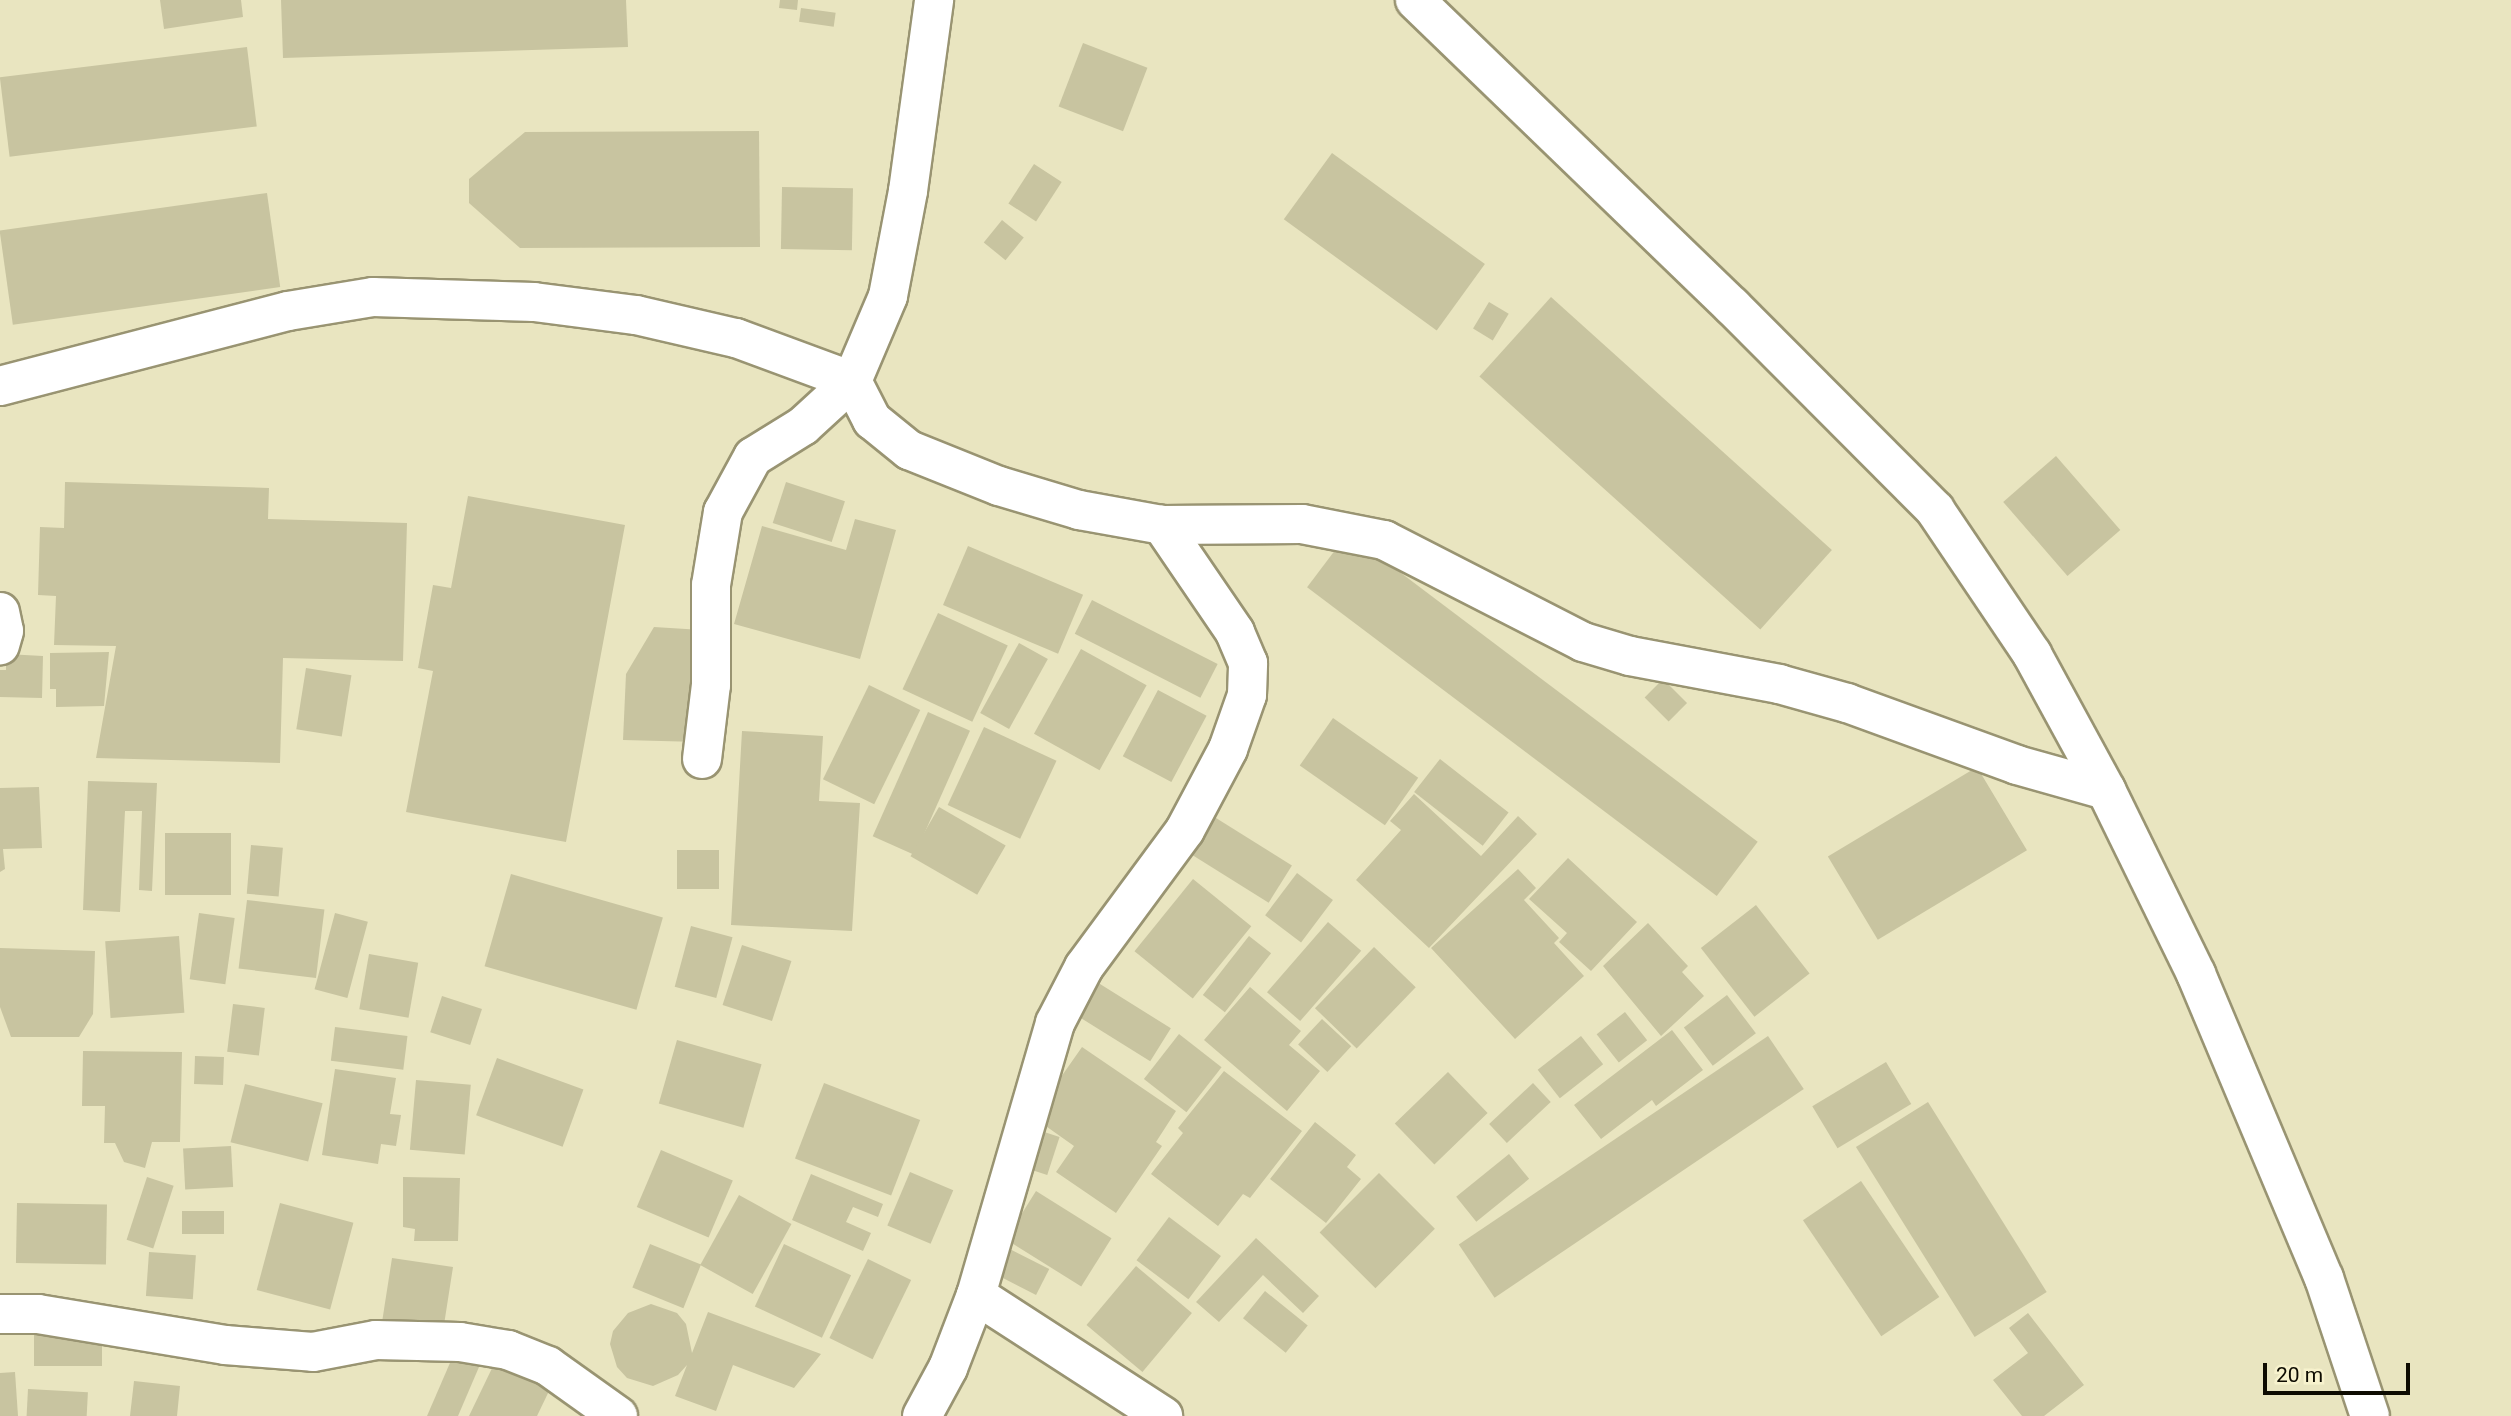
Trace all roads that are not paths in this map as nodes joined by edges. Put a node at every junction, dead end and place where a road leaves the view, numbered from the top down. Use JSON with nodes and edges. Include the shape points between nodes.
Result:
{"nodes":[{"id":1,"x":934,"y":0,"type":"edge"},
{"id":2,"x":1415,"y":0,"type":"edge"},
{"id":3,"x":852,"y":381,"type":"junction"},
{"id":4,"x":0,"y":386,"type":"edge"},
{"id":5,"x":1162,"y":525,"type":"junction"},
{"id":6,"x":0,"y":612,"type":"edge"},
{"id":7,"x":0,"y":645,"type":"edge"},
{"id":8,"x":702,"y":759,"type":"dead end"},
{"id":9,"x":2106,"y":790,"type":"junction"},
{"id":10,"x":976,"y":1295,"type":"junction"},
{"id":11,"x":0,"y":1314,"type":"edge"},
{"id":12,"x":618,"y":1416,"type":"edge"},
{"id":13,"x":922,"y":1416,"type":"edge"},
{"id":14,"x":1163,"y":1416,"type":"edge"},
{"id":15,"x":2370,"y":1416,"type":"edge"}],
"edges":[{"from":1,"to":3,"type":"street","via":[[908,191],[887,296]]},
{"from":2,"to":9,"type":"street","via":[[1732,306],[1935,510],[2032,654]]},
{"from":3,"to":4,"type":"street","via":[[736,338],[636,315],[534,302],[373,297],[288,311]]},
{"from":3,"to":5,"type":"street","via":[[872,421],[909,450],[999,486],[1079,510]]},
{"from":3,"to":8,"type":"street","via":[[803,426],[753,457],[723,512],[711,585],[711,685]]},
{"from":5,"to":9,"type":"street","via":[[1302,524],[1384,540],[1583,642],[1847,703],[2017,765]]},
{"from":5,"to":10,"type":"street","via":[[1235,632],[1248,663],[1247,695],[1228,749],[1185,830],[1084,967],[1055,1023]]},
{"from":6,"to":7,"type":"street","via":[[4,632]]},
{"from":9,"to":15,"type":"street","via":[[2196,975],[2269,1141],[2333,1303]]},
{"from":10,"to":13,"type":"street","via":[[948,1368]]},
{"from":10,"to":14,"type":"street"},
{"from":11,"to":12,"type":"street","via":[[38,1314],[225,1345],[313,1352],[376,1340],[460,1342],[508,1350],[548,1366]]}]}
